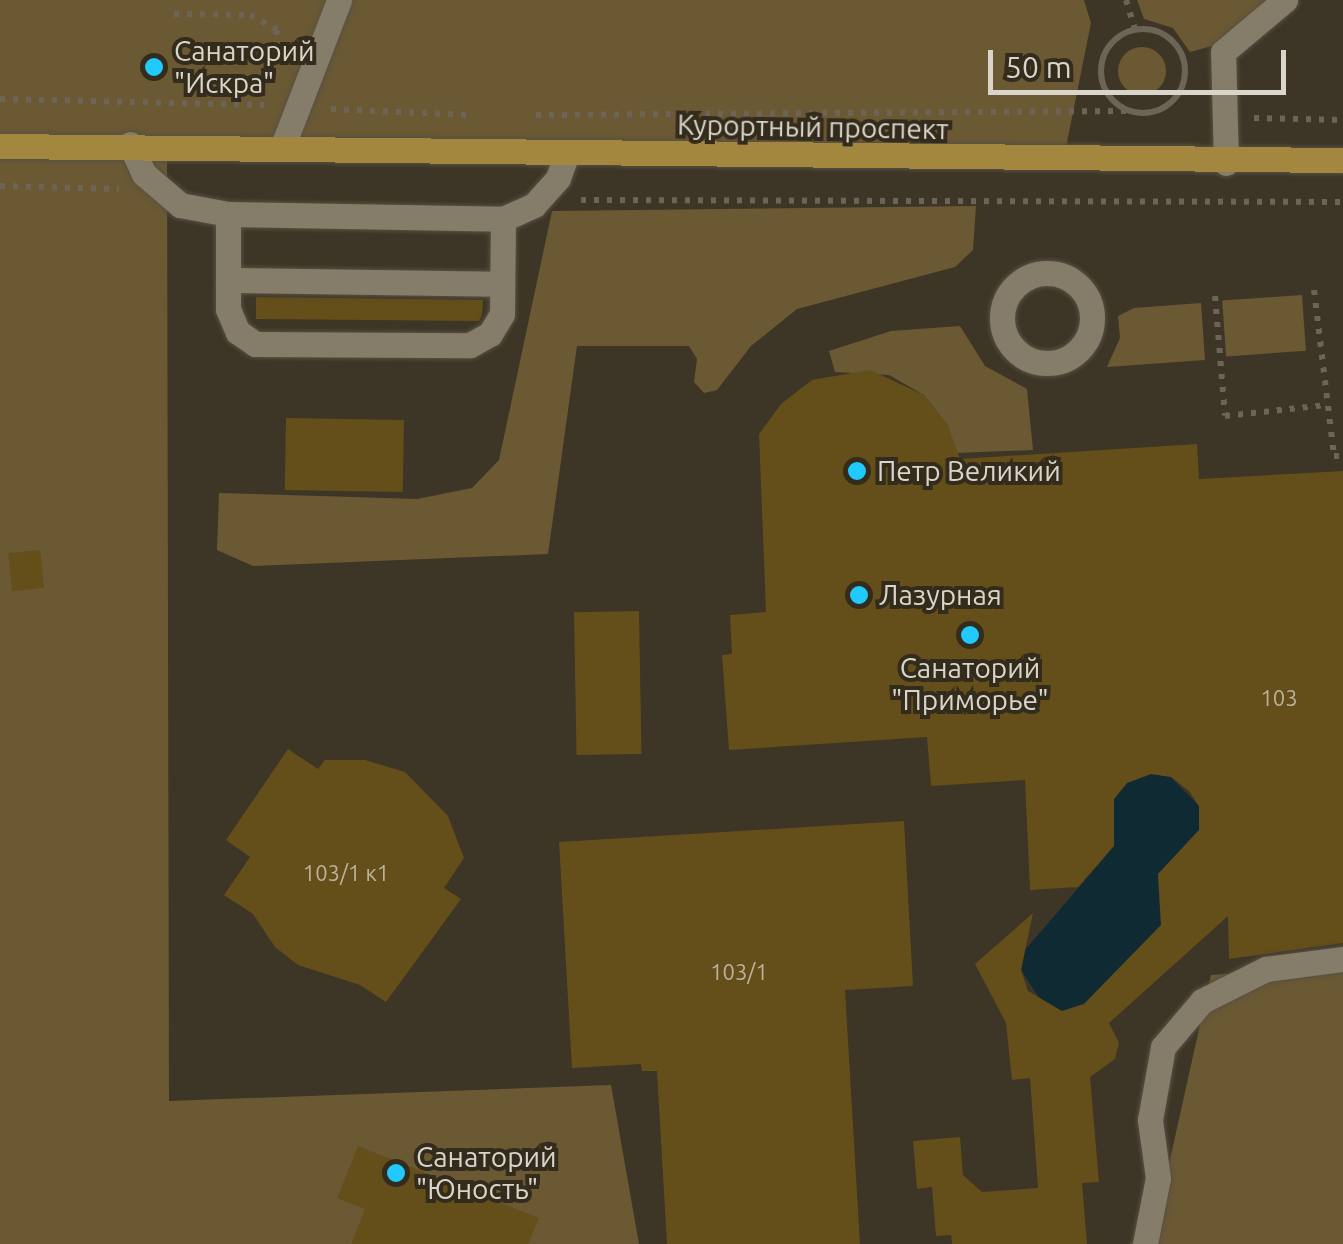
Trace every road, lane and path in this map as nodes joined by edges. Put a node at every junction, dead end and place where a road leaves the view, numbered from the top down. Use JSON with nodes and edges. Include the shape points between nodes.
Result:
{"nodes":[{"id":1,"x":339,"y":0,"type":"edge"},
{"id":2,"x":1126,"y":0,"type":"edge"},
{"id":3,"x":1285,"y":0,"type":"edge"},
{"id":4,"x":174,"y":14,"type":"dead end"},
{"id":5,"x":1135,"y":29,"type":"junction"},
{"id":6,"x":0,"y":100,"type":"edge"},
{"id":7,"x":233,"y":102,"type":"junction"},
{"id":8,"x":298,"y":107,"type":"junction"},
{"id":9,"x":1130,"y":111,"type":"junction"},
{"id":10,"x":474,"y":115,"type":"dead end"},
{"id":11,"x":514,"y":115,"type":"dead end"},
{"id":12,"x":1224,"y":118,"type":"junction"},
{"id":13,"x":1343,"y":120,"type":"edge"},
{"id":14,"x":130,"y":144,"type":"junction"},
{"id":15,"x":0,"y":146,"type":"edge"},
{"id":16,"x":282,"y":148,"type":"junction"},
{"id":17,"x":567,"y":153,"type":"junction"},
{"id":18,"x":1343,"y":160,"type":"edge"},
{"id":19,"x":1226,"y":163,"type":"junction"},
{"id":20,"x":1012,"y":202,"type":"dead end"},
{"id":21,"x":1343,"y":202,"type":"edge"},
{"id":22,"x":228,"y":214,"type":"junction"},
{"id":23,"x":504,"y":219,"type":"junction"},
{"id":24,"x":228,"y":280,"type":"junction"},
{"id":25,"x":502,"y":284,"type":"junction"},
{"id":26,"x":1314,"y":290,"type":"dead end"},
{"id":27,"x":1215,"y":296,"type":"dead end"},
{"id":28,"x":1327,"y":405,"type":"junction"},
{"id":29,"x":1343,"y":456,"type":"edge"},
{"id":30,"x":1343,"y":959,"type":"edge"},
{"id":31,"x":1146,"y":1244,"type":"edge"}],
"edges":[{"from":1,"to":8,"type":"street"},
{"from":2,"to":5,"type":"path"},
{"from":3,"to":12,"type":"street","via":[[1223,52]]},
{"from":4,"to":7,"type":"path","via":[[250,14],[277,30],[270,66]]},
{"from":5,"to":9,"type":"path","via":[[1110,44],[1100,70],[1108,96]]},
{"from":5,"to":9,"type":"path","via":[[1173,40],[1186,66],[1170,104]]},
{"from":6,"to":7,"type":"path"},
{"from":7,"to":8,"type":"path"},
{"from":8,"to":10,"type":"path"},
{"from":8,"to":16,"type":"street"},
{"from":9,"to":11,"type":"path"},
{"from":12,"to":13,"type":"path"},
{"from":12,"to":19,"type":"street"},
{"from":14,"to":15,"type":"main road","name":"Курортный проспект"},
{"from":14,"to":16,"type":"main road","name":"Курортный проспект"},
{"from":14,"to":22,"type":"street","via":[[144,174],[180,205]]},
{"from":16,"to":17,"type":"main road","name":"Курортный проспект"},
{"from":17,"to":19,"type":"main road","name":"Курортный проспект"},
{"from":17,"to":23,"type":"street","via":[[558,178],[534,205]]},
{"from":18,"to":19,"type":"main road","name":"Курортный проспект"},
{"from":20,"to":21,"type":"path"},
{"from":22,"to":23,"type":"street"},
{"from":22,"to":24,"type":"street"},
{"from":23,"to":25,"type":"street"},
{"from":24,"to":25,"type":"street"},
{"from":24,"to":25,"type":"street","via":[[228,309],[238,332],[255,344],[470,345],[490,334],[502,314]]},
{"from":26,"to":28,"type":"path"},
{"from":27,"to":28,"type":"path","via":[[1225,416]]},
{"from":28,"to":29,"type":"path","via":[[1334,456]]},
{"from":30,"to":31,"type":"street","via":[[1266,969],[1202,1001],[1163,1046],[1150,1120],[1158,1178]]}]}
